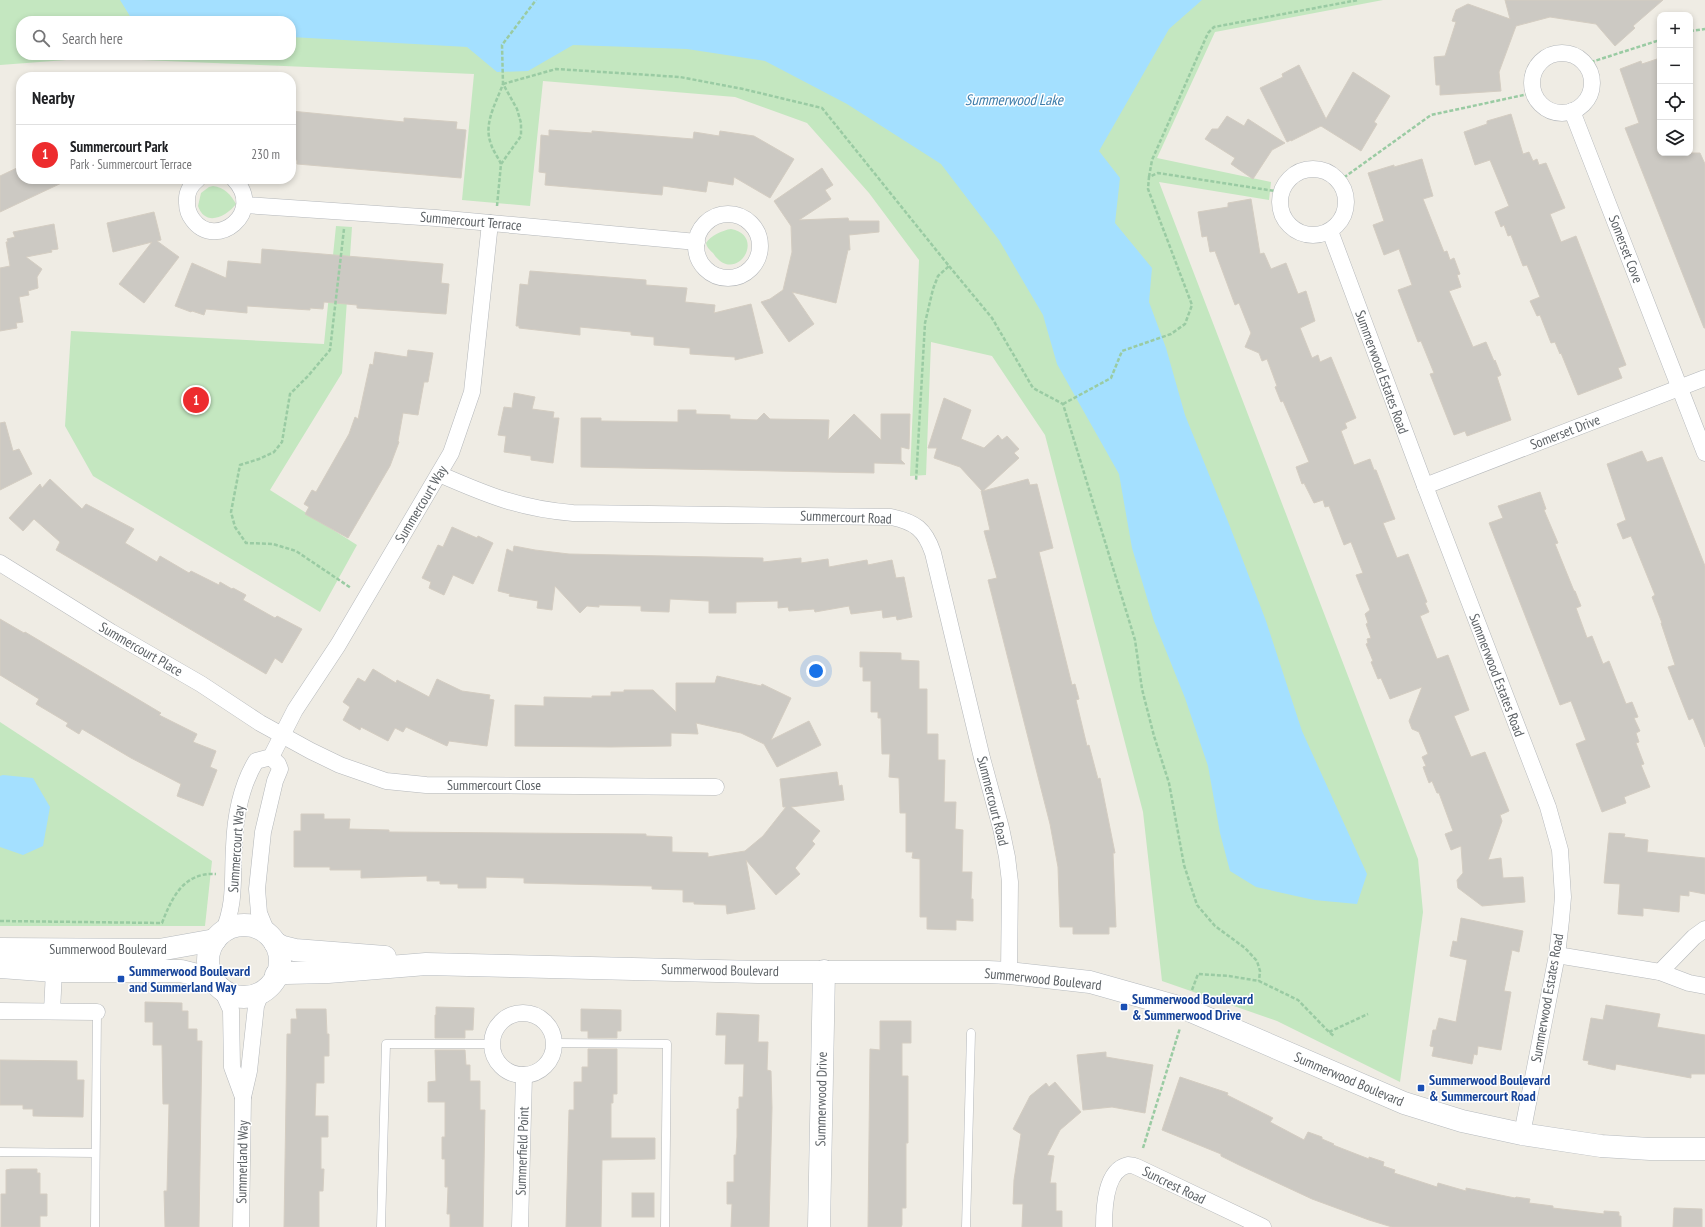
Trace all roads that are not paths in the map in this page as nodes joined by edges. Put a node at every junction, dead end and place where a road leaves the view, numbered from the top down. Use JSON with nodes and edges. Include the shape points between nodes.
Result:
{"nodes":[{"id":1,"x":1572,"y":111,"type":"junction"},
{"id":2,"x":194,"y":184,"type":"edge"},
{"id":3,"x":238,"y":184,"type":"edge"},
{"id":4,"x":245,"y":205,"type":"junction"},
{"id":5,"x":490,"y":224,"type":"junction"},
{"id":6,"x":1330,"y":231,"type":"junction"},
{"id":7,"x":697,"y":242,"type":"dead end"},
{"id":8,"x":1705,"y":378,"type":"edge"},
{"id":9,"x":1679,"y":388,"type":"junction"},
{"id":10,"x":1705,"y":453,"type":"edge"},
{"id":11,"x":439,"y":474,"type":"junction"},
{"id":12,"x":1425,"y":486,"type":"junction"},
{"id":13,"x":0,"y":563,"type":"edge"},
{"id":14,"x":282,"y":735,"type":"junction"},
{"id":15,"x":271,"y":757,"type":"junction"},
{"id":16,"x":716,"y":787,"type":"dead end"},
{"id":17,"x":1705,"y":929,"type":"edge"},
{"id":18,"x":219,"y":936,"type":"junction"},
{"id":19,"x":272,"y":939,"type":"junction"},
{"id":20,"x":0,"y":949,"type":"edge"},
{"id":21,"x":1557,"y":955,"type":"junction"},
{"id":22,"x":426,"y":964,"type":"junction"},
{"id":23,"x":0,"y":967,"type":"edge"},
{"id":24,"x":54,"y":971,"type":"junction"},
{"id":25,"x":824,"y":971,"type":"junction"},
{"id":26,"x":1660,"y":972,"type":"junction"},
{"id":27,"x":1009,"y":973,"type":"junction"},
{"id":28,"x":276,"y":975,"type":"junction"},
{"id":29,"x":217,"y":983,"type":"junction"},
{"id":30,"x":1705,"y":986,"type":"edge"},
{"id":31,"x":261,"y":993,"type":"junction"},
{"id":32,"x":0,"y":1011,"type":"edge"},
{"id":33,"x":52,"y":1011,"type":"junction"},
{"id":34,"x":97,"y":1012,"type":"joint"},
{"id":35,"x":971,"y":1033,"type":"dead end"},
{"id":36,"x":555,"y":1043,"type":"junction"},
{"id":37,"x":491,"y":1044,"type":"junction"},
{"id":38,"x":524,"y":1075,"type":"junction"},
{"id":39,"x":243,"y":1097,"type":"junction"},
{"id":40,"x":1522,"y":1134,"type":"junction"},
{"id":41,"x":1705,"y":1149,"type":"edge"},
{"id":42,"x":0,"y":1152,"type":"edge"},
{"id":43,"x":95,"y":1153,"type":"junction"},
{"id":44,"x":95,"y":1227,"type":"edge"},
{"id":45,"x":241,"y":1227,"type":"edge"},
{"id":46,"x":381,"y":1227,"type":"edge"},
{"id":47,"x":520,"y":1227,"type":"edge"},
{"id":48,"x":665,"y":1227,"type":"edge"},
{"id":49,"x":819,"y":1227,"type":"edge"},
{"id":50,"x":966,"y":1227,"type":"edge"},
{"id":51,"x":1104,"y":1227,"type":"edge"},
{"id":52,"x":1263,"y":1227,"type":"edge"}],
"edges":[{"from":1,"to":1,"type":"street","via":[[1581,106],[1591,91],[1590,72],[1577,57],[1567,54],[1547,57],[1534,73],[1534,93],[1538,101],[1549,110],[1563,113]]},
{"from":1,"to":9,"type":"street","name":"Somerset Cove"},
{"from":2,"to":4,"type":"street","via":[[186,197],[187,207],[195,223],[203,228],[216,231],[230,227],[237,222]]},
{"from":3,"to":4,"type":"street","via":[[242,190]]},
{"from":4,"to":5,"type":"street","name":"Summercourt Terrace"},
{"from":5,"to":7,"type":"street","name":"Summercourt Terrace"},
{"from":5,"to":11,"type":"street","name":"Summercourt Way","via":[[472,392],[451,453]]},
{"from":6,"to":6,"type":"street","via":[[1339,224],[1345,214],[1345,191],[1331,174],[1312,168],[1302,170],[1286,182],[1281,192],[1279,203],[1282,214],[1297,232],[1319,235]]},
{"from":6,"to":12,"type":"street","name":"Summerwood Estates Road"},
{"from":8,"to":9,"type":"street","name":"Somerset Drive"},
{"from":9,"to":10,"type":"street","name":"Somerset Cove"},
{"from":9,"to":12,"type":"street","name":"Somerset Drive"},
{"from":11,"to":14,"type":"street","name":"Summercourt Way"},
{"from":11,"to":27,"type":"street","name":"Summercourt Road","via":[[481,493],[550,511],[891,517],[917,526],[925,534],[933,552],[982,758],[1002,828],[1010,882]]},
{"from":12,"to":21,"type":"street","name":"Summerwood Estates Road","via":[[1555,830],[1560,850],[1563,897]]},
{"from":13,"to":14,"type":"street","name":"Summercourt Place"},
{"from":14,"to":15,"type":"street","name":"Summercourt Way"},
{"from":14,"to":16,"type":"street","name":"Summercourt Close","via":[[340,765],[386,781],[406,784]]},
{"from":15,"to":18,"type":"street","name":"Summercourt Way","via":[[256,761],[240,796],[234,845],[232,906],[229,918]]},
{"from":15,"to":19,"type":"street","name":"Summercourt Way","via":[[280,769],[263,832],[257,889],[259,913]]},
{"from":17,"to":26,"type":"street","via":[[1694,936]]},
{"from":18,"to":19,"type":"street","via":[[240,925],[248,925],[256,927]]},
{"from":18,"to":20,"type":"street","name":"Summerwood Boulevard","via":[[158,950]]},
{"from":18,"to":29,"type":"street","via":[[210,947],[207,961],[207,967]]},
{"from":19,"to":22,"type":"street","name":"Summerwood Boulevard","via":[[284,947],[295,950],[390,957]]},
{"from":19,"to":28,"type":"street","via":[[280,958]]},
{"from":21,"to":26,"type":"street"},
{"from":21,"to":40,"type":"street","name":"Summerwood Estates Road"},
{"from":22,"to":25,"type":"street","name":"Summerwood Boulevard","via":[[758,972]]},
{"from":22,"to":28,"type":"street","name":"Summerwood Boulevard"},
{"from":23,"to":24,"type":"street","name":"Summerwood Boulevard"},
{"from":24,"to":29,"type":"street","name":"Summerwood Boulevard","via":[[181,971]]},
{"from":24,"to":33,"type":"street","name":"Summerwood Boulevard"},
{"from":25,"to":27,"type":"street","name":"Summerwood Boulevard"},
{"from":25,"to":49,"type":"street","name":"Summerwood Drive"},
{"from":26,"to":30,"type":"street"},
{"from":27,"to":40,"type":"street","name":"Summerwood Boulevard","via":[[1090,982],[1186,1009],[1404,1103],[1462,1121]]},
{"from":28,"to":31,"type":"street"},
{"from":29,"to":31,"type":"street","via":[[235,996]]},
{"from":29,"to":39,"type":"street","name":"Summerland Way","via":[[231,1010],[232,1067]]},
{"from":31,"to":39,"type":"street","name":"Summerland Way","via":[[256,1006],[249,1071]]},
{"from":32,"to":33,"type":"street"},
{"from":33,"to":34,"type":"street"},
{"from":34,"to":43,"type":"lane"},
{"from":35,"to":50,"type":"lane"},
{"from":36,"to":37,"type":"street","via":[[553,1033],[541,1018],[532,1013],[522,1012],[504,1019],[497,1026]]},
{"from":36,"to":38,"type":"street","via":[[554,1053],[543,1069],[534,1074]]},
{"from":36,"to":48,"type":"lane","via":[[667,1044]]},
{"from":37,"to":38,"type":"street","via":[[493,1054],[502,1066],[514,1074]]},
{"from":37,"to":46,"type":"lane","via":[[386,1044]]},
{"from":38,"to":47,"type":"street","name":"Summerfield Point"},
{"from":39,"to":45,"type":"street","name":"Summerland Way"},
{"from":40,"to":41,"type":"street","name":"Summerwood Boulevard","via":[[1601,1146]]},
{"from":42,"to":43,"type":"lane"},
{"from":43,"to":44,"type":"lane"},
{"from":51,"to":52,"type":"street","name":"Suncrest Road","via":[[1104,1207],[1111,1178],[1128,1165]]}]}
